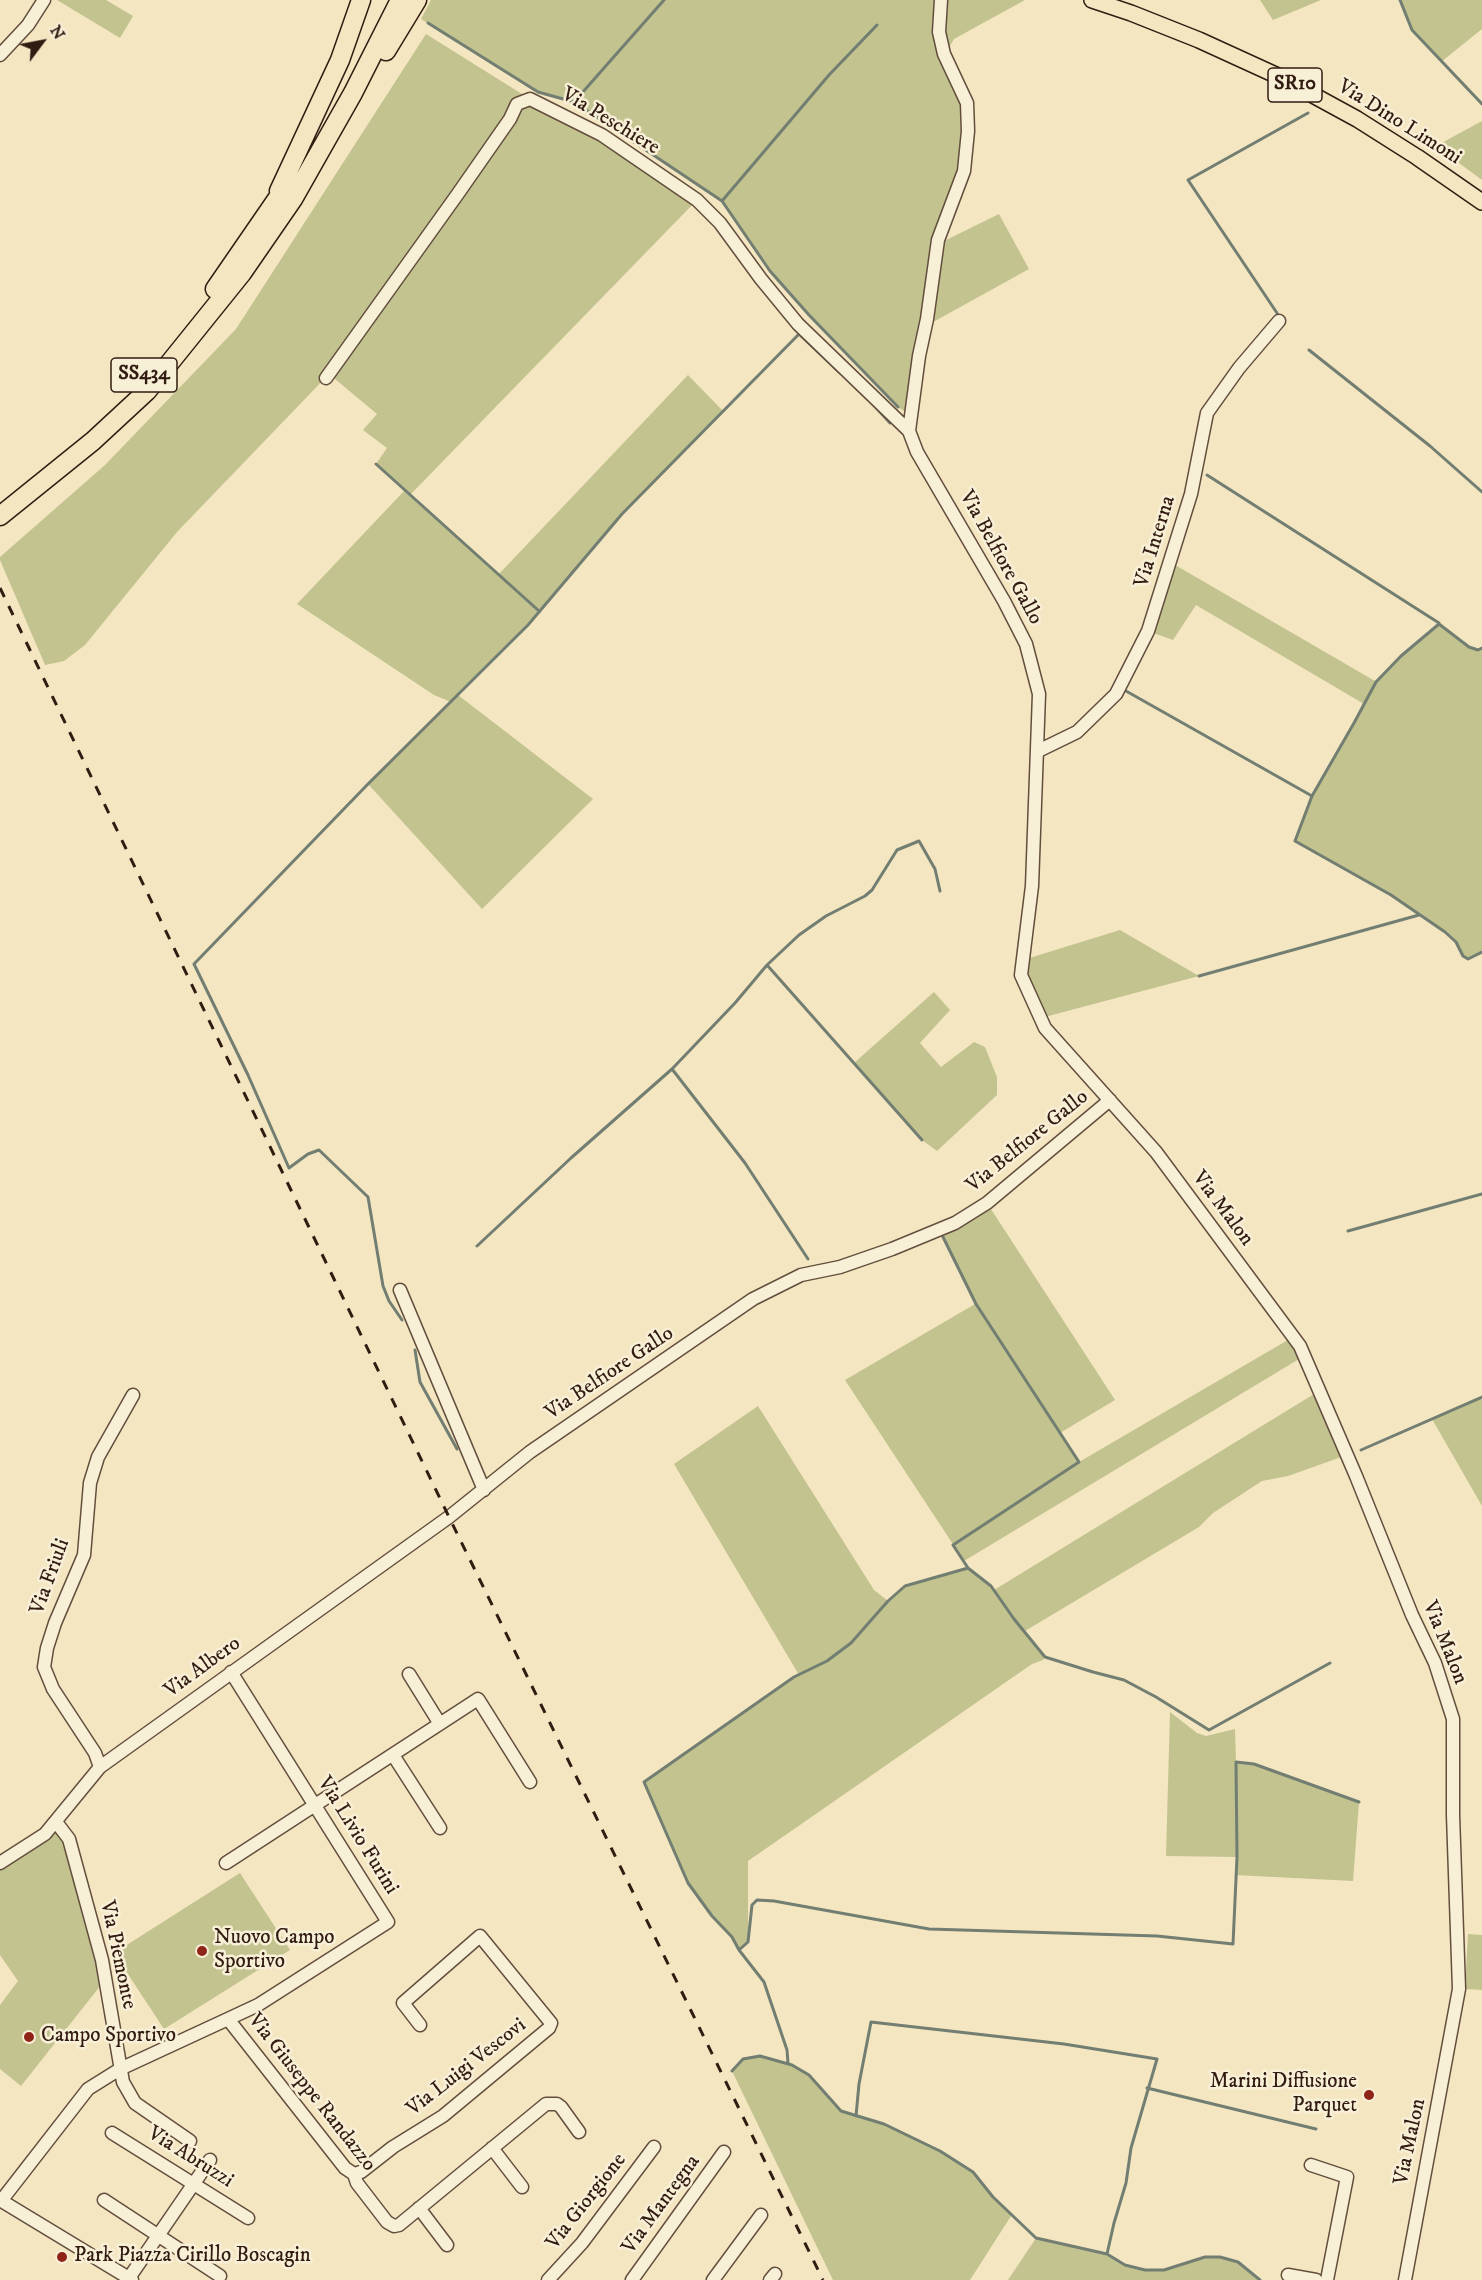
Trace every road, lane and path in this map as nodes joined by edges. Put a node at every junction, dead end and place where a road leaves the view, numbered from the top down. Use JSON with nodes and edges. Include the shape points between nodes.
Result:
{"nodes":[{"id":1,"x":44,"y":0,"type":"edge"},
{"id":2,"x":361,"y":0,"type":"edge"},
{"id":3,"x":387,"y":0,"type":"edge"},
{"id":4,"x":400,"y":0,"type":"edge"},
{"id":5,"x":417,"y":0,"type":"edge"},
{"id":6,"x":941,"y":0,"type":"edge"},
{"id":7,"x":1092,"y":0,"type":"edge"},
{"id":8,"x":0,"y":55,"type":"edge"},
{"id":9,"x":1482,"y":202,"type":"edge"},
{"id":10,"x":269,"y":212,"type":"junction"},
{"id":11,"x":243,"y":273,"type":"junction"},
{"id":12,"x":1280,"y":321,"type":"dead end"},
{"id":13,"x":326,"y":378,"type":"dead end"},
{"id":14,"x":909,"y":431,"type":"junction"},
{"id":15,"x":917,"y":452,"type":"joint"},
{"id":16,"x":28,"y":487,"type":"junction"},
{"id":17,"x":0,"y":503,"type":"edge"},
{"id":18,"x":0,"y":516,"type":"edge"},
{"id":19,"x":1038,"y":751,"type":"junction"},
{"id":20,"x":1110,"y":1100,"type":"junction"},
{"id":21,"x":400,"y":1290,"type":"dead end"},
{"id":22,"x":133,"y":1395,"type":"dead end"},
{"id":23,"x":484,"y":1490,"type":"junction"},
{"id":24,"x":444,"y":1520,"type":"joint"},
{"id":25,"x":231,"y":1672,"type":"junction"},
{"id":26,"x":409,"y":1674,"type":"dead end"},
{"id":27,"x":440,"y":1724,"type":"junction"},
{"id":28,"x":393,"y":1755,"type":"junction"},
{"id":29,"x":100,"y":1767,"type":"junction"},
{"id":30,"x":530,"y":1782,"type":"dead end"},
{"id":31,"x":315,"y":1806,"type":"junction"},
{"id":32,"x":56,"y":1822,"type":"junction"},
{"id":33,"x":440,"y":1828,"type":"dead end"},
{"id":34,"x":0,"y":1863,"type":"edge"},
{"id":35,"x":226,"y":1863,"type":"dead end"},
{"id":36,"x":228,"y":2019,"type":"junction"},
{"id":37,"x":420,"y":2025,"type":"dead end"},
{"id":38,"x":120,"y":2069,"type":"junction"},
{"id":39,"x":579,"y":2132,"type":"dead end"},
{"id":40,"x":112,"y":2133,"type":"dead end"},
{"id":41,"x":190,"y":2141,"type":"dead end"},
{"id":42,"x":492,"y":2148,"type":"junction"},
{"id":43,"x":654,"y":2148,"type":"dead end"},
{"id":44,"x":724,"y":2152,"type":"dead end"},
{"id":45,"x":210,"y":2160,"type":"dead end"},
{"id":46,"x":1311,"y":2165,"type":"dead end"},
{"id":47,"x":354,"y":2174,"type":"junction"},
{"id":48,"x":194,"y":2183,"type":"junction"},
{"id":49,"x":522,"y":2187,"type":"dead end"},
{"id":50,"x":104,"y":2200,"type":"dead end"},
{"id":51,"x":1,"y":2201,"type":"edge"},
{"id":52,"x":419,"y":2208,"type":"junction"},
{"id":53,"x":761,"y":2215,"type":"dead end"},
{"id":54,"x":248,"y":2218,"type":"dead end"},
{"id":55,"x":157,"y":2234,"type":"junction"},
{"id":56,"x":447,"y":2245,"type":"dead end"},
{"id":57,"x":1288,"y":2275,"type":"dead end"},
{"id":58,"x":220,"y":2276,"type":"dead end"},
{"id":59,"x":131,"y":2279,"type":"edge"},
{"id":60,"x":548,"y":2280,"type":"edge"},
{"id":61,"x":632,"y":2280,"type":"edge"},
{"id":62,"x":712,"y":2280,"type":"edge"},
{"id":63,"x":1316,"y":2280,"type":"edge"},
{"id":64,"x":1327,"y":2280,"type":"edge"},
{"id":65,"x":1405,"y":2280,"type":"edge"}],
"edges":[{"from":1,"to":8,"type":"street"},
{"from":2,"to":10,"type":"highway","via":[[340,60]]},
{"from":3,"to":10,"type":"highway","number":"SS434","via":[[334,107]]},
{"from":4,"to":11,"type":"highway","number":"SS434","via":[[293,199]]},
{"from":5,"to":11,"type":"highway","via":[[296,208],[257,263]]},
{"from":6,"to":14,"type":"street","name":"Via Peschiere","via":[[939,32],[944,54],[967,103],[968,131],[964,171],[938,240]]},
{"from":7,"to":9,"type":"main road","name":"Via Dino Limoni","number":"SR10","via":[[1191,37],[1280,77],[1357,119]]},
{"from":10,"to":16,"type":"highway","number":"SS434","via":[[204,305],[138,382]]},
{"from":11,"to":16,"type":"highway","number":"SS434","via":[[147,391],[93,441]]},
{"from":12,"to":19,"type":"street","name":"Via Interna","via":[[1207,413],[1191,494],[1148,631],[1116,694],[1077,732]]},
{"from":13,"to":14,"type":"street","name":"Via Peschiere","via":[[464,186],[517,104],[530,99],[602,135],[697,200],[720,223],[798,324]]},
{"from":14,"to":15,"type":"street","name":"Via Peschiere"},
{"from":15,"to":19,"type":"street","name":"Via Belfiore Gallo","via":[[1026,644],[1039,694]]},
{"from":16,"to":17,"type":"highway","number":"SS434"},
{"from":16,"to":18,"type":"highway","number":"SS434"},
{"from":19,"to":20,"type":"street","name":"Via Belfiore Gallo","via":[[1032,886],[1021,975],[1045,1028]]},
{"from":20,"to":23,"type":"street","name":"Via Belfiore Gallo","via":[[987,1203],[940,1230],[840,1267],[801,1275],[753,1299],[530,1452]]},
{"from":20,"to":65,"type":"street","name":"Via Malon","via":[[1156,1152],[1300,1346],[1435,1663],[1453,1719],[1459,1989]]},
{"from":21,"to":23,"type":"street"},
{"from":22,"to":29,"type":"street","name":"Via Friuli","via":[[98,1457],[90,1483],[84,1555],[55,1623],[44,1668]]},
{"from":23,"to":24,"type":"street","name":"Via Belfiore Gallo"},
{"from":24,"to":25,"type":"street","name":"Via Albero"},
{"from":25,"to":29,"type":"street","name":"Via Albero"},
{"from":25,"to":31,"type":"street","name":"Via Livio Furini"},
{"from":26,"to":27,"type":"street"},
{"from":27,"to":28,"type":"street"},
{"from":27,"to":30,"type":"street","via":[[478,1699]]},
{"from":28,"to":31,"type":"street"},
{"from":28,"to":33,"type":"street"},
{"from":29,"to":32,"type":"street","name":"Via Albero"},
{"from":31,"to":35,"type":"street"},
{"from":31,"to":36,"type":"street","name":"Via Livio Furini","via":[[388,1922],[258,2005]]},
{"from":32,"to":34,"type":"street","name":"Via Albero","via":[[40,1839]]},
{"from":32,"to":38,"type":"street","name":"Via Piemonte","via":[[69,1839],[102,1960]]},
{"from":36,"to":38,"type":"street","name":"Via Giuseppe Randazzo"},
{"from":36,"to":47,"type":"street","name":"Via Giuseppe Randazzo","via":[[345,2168]]},
{"from":37,"to":47,"type":"street","name":"Via Luigi Vescovi","via":[[404,2003],[480,1936],[551,2023],[443,2116]]},
{"from":38,"to":41,"type":"street","name":"Via Piemonte","via":[[135,2103]]},
{"from":38,"to":51,"type":"street","name":"Via Giuseppe Randazzo","via":[[78,2098]]},
{"from":39,"to":42,"type":"street","via":[[561,2107],[550,2103]]},
{"from":40,"to":48,"type":"street","name":"Via Abruzzi"},
{"from":42,"to":49,"type":"street"},
{"from":42,"to":52,"type":"street"},
{"from":43,"to":60,"type":"street","name":"Via Giorgione","via":[[582,2243]]},
{"from":44,"to":61,"type":"street","name":"Via Mantegna"},
{"from":45,"to":48,"type":"street"},
{"from":46,"to":64,"type":"street","via":[[1347,2176]]},
{"from":47,"to":52,"type":"street","name":"Via Giuseppe Randazzo","via":[[389,2224],[399,2225]]},
{"from":48,"to":54,"type":"street","name":"Via Abruzzi"},
{"from":48,"to":55,"type":"street"},
{"from":50,"to":55,"type":"street"},
{"from":51,"to":59,"type":"street"},
{"from":52,"to":56,"type":"street"},
{"from":53,"to":62,"type":"street"},
{"from":55,"to":58,"type":"street"},
{"from":55,"to":59,"type":"street"},
{"from":57,"to":63,"type":"street"}]}
